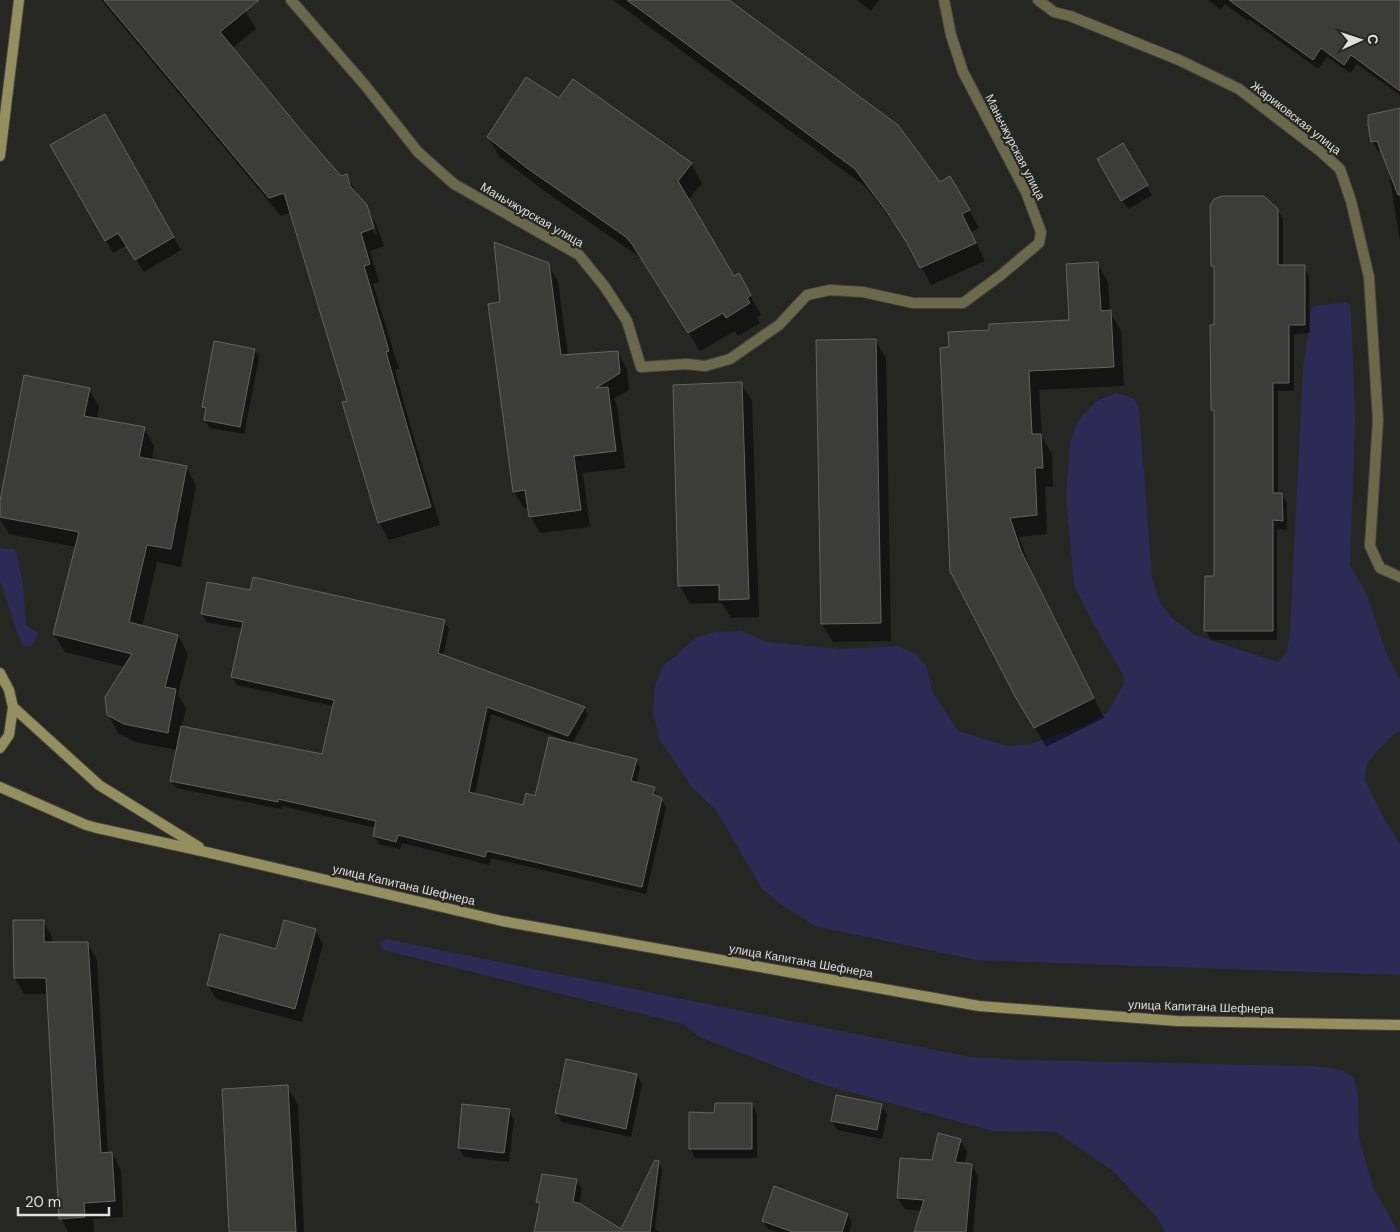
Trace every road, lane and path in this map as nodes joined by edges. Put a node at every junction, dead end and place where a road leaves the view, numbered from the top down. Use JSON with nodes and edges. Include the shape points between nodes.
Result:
{"nodes":[{"id":1,"x":19,"y":0,"type":"edge"},
{"id":2,"x":291,"y":0,"type":"edge"},
{"id":3,"x":944,"y":0,"type":"edge"},
{"id":4,"x":1038,"y":0,"type":"edge"},
{"id":5,"x":0,"y":156,"type":"edge"},
{"id":6,"x":1400,"y":577,"type":"edge"},
{"id":7,"x":0,"y":673,"type":"edge"},
{"id":8,"x":13,"y":707,"type":"junction"},
{"id":9,"x":0,"y":748,"type":"edge"},
{"id":10,"x":0,"y":787,"type":"edge"},
{"id":11,"x":206,"y":852,"type":"junction"},
{"id":12,"x":1400,"y":1025,"type":"edge"}],
"edges":[{"from":1,"to":5,"type":"main road"},
{"from":2,"to":3,"type":"street","name":"Маньчжурская улица","via":[[418,152],[447,178],[579,255],[627,321],[641,367],[705,366],[730,359],[779,325],[807,295],[830,290],[863,292],[914,303],[963,303],[1039,243],[1041,232],[1026,192],[963,72]]},
{"from":4,"to":6,"type":"street","name":"Жариковская улица","via":[[1054,12],[1179,60],[1239,89],[1340,169],[1369,277],[1378,420],[1370,546],[1380,568]]},
{"from":7,"to":8,"type":"main road"},
{"from":8,"to":9,"type":"main road","via":[[8,735]]},
{"from":8,"to":11,"type":"main road","name":"улица Капитана Шефнера","via":[[99,785]]},
{"from":10,"to":11,"type":"main road","name":"улица Капитана Шефнера","via":[[86,825]]},
{"from":11,"to":12,"type":"main road","name":"улица Капитана Шефнера","via":[[502,921],[979,1006],[1176,1021]]}]}
